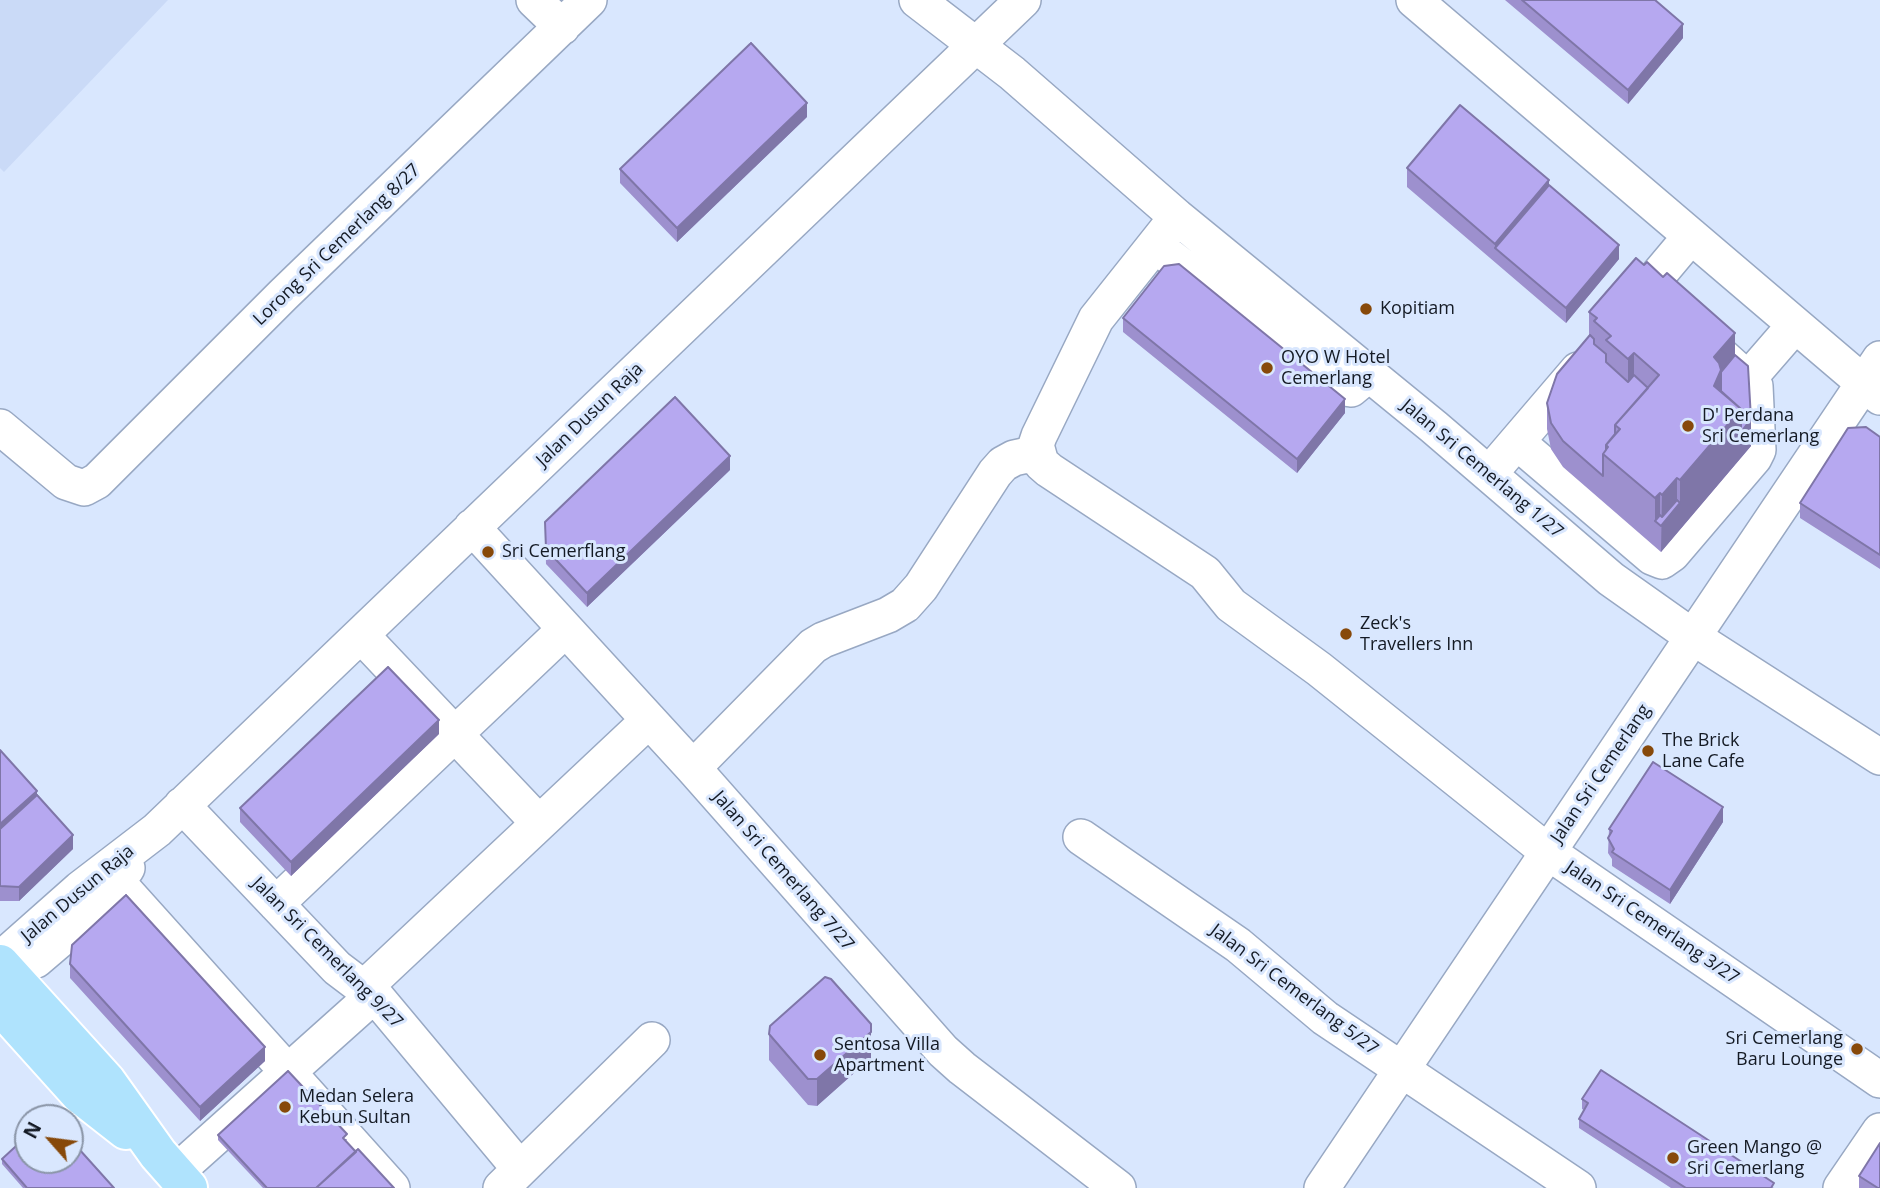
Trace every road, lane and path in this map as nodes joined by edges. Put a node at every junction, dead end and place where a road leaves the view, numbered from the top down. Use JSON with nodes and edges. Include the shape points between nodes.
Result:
{"nodes":[{"id":1,"x":534,"y":0,"type":"edge"},
{"id":2,"x":589,"y":0,"type":"edge"},
{"id":3,"x":917,"y":0,"type":"edge"},
{"id":4,"x":1023,"y":0,"type":"edge"},
{"id":5,"x":1414,"y":0,"type":"edge"},
{"id":6,"x":1452,"y":12,"type":"edge"},
{"id":7,"x":562,"y":27,"type":"junction"},
{"id":8,"x":976,"y":45,"type":"junction"},
{"id":9,"x":1177,"y":217,"type":"junction"},
{"id":10,"x":1692,"y":236,"type":"junction"},
{"id":11,"x":1155,"y":245,"type":"junction"},
{"id":12,"x":1666,"y":308,"type":"junction"},
{"id":13,"x":1795,"y":325,"type":"junction"},
{"id":14,"x":1369,"y":374,"type":"junction"},
{"id":15,"x":1749,"y":378,"type":"junction"},
{"id":16,"x":1874,"y":380,"type":"edge"},
{"id":17,"x":0,"y":427,"type":"edge"},
{"id":18,"x":1517,"y":442,"type":"junction"},
{"id":19,"x":1037,"y":453,"type":"junction"},
{"id":20,"x":1489,"y":474,"type":"junction"},
{"id":21,"x":472,"y":527,"type":"junction"},
{"id":22,"x":360,"y":635,"type":"junction"},
{"id":23,"x":1693,"y":637,"type":"junction"},
{"id":24,"x":553,"y":641,"type":"dead end"},
{"id":25,"x":649,"y":720,"type":"junction"},
{"id":26,"x":455,"y":734,"type":"junction"},
{"id":27,"x":1880,"y":757,"type":"edge"},
{"id":28,"x":693,"y":768,"type":"junction"},
{"id":29,"x":182,"y":805,"type":"junction"},
{"id":30,"x":539,"y":823,"type":"junction"},
{"id":31,"x":157,"y":830,"type":"junction"},
{"id":32,"x":1081,"y":836,"type":"dead end"},
{"id":33,"x":1548,"y":852,"type":"junction"},
{"id":34,"x":117,"y":882,"type":"junction"},
{"id":35,"x":276,"y":904,"type":"junction"},
{"id":36,"x":3,"y":980,"type":"edge"},
{"id":37,"x":369,"y":991,"type":"junction"},
{"id":38,"x":652,"y":1040,"type":"dead end"},
{"id":39,"x":0,"y":1041,"type":"edge"},
{"id":40,"x":44,"y":1055,"type":"junction"},
{"id":41,"x":1402,"y":1070,"type":"junction"},
{"id":42,"x":288,"y":1072,"type":"junction"},
{"id":43,"x":1880,"y":1080,"type":"edge"},
{"id":44,"x":1880,"y":1131,"type":"edge"},
{"id":45,"x":174,"y":1172,"type":"edge"},
{"id":46,"x":510,"y":1179,"type":"edge"},
{"id":47,"x":392,"y":1188,"type":"edge"},
{"id":48,"x":1118,"y":1188,"type":"edge"},
{"id":49,"x":1322,"y":1188,"type":"edge"},
{"id":50,"x":1578,"y":1188,"type":"edge"},
{"id":51,"x":1841,"y":1188,"type":"edge"}],
"edges":[{"from":1,"to":7,"type":"street"},
{"from":2,"to":7,"type":"street","name":"Lorong Sri Cemerlang 8/27"},
{"from":3,"to":8,"type":"street","name":"Jalan Sri Cemerlang 1/27"},
{"from":4,"to":8,"type":"street","name":"Jalan Dusun Raja"},
{"from":5,"to":6,"type":"street"},
{"from":6,"to":10,"type":"street"},
{"from":7,"to":17,"type":"street","name":"Lorong Sri Cemerlang 8/27","via":[[97,481],[84,488],[66,482]]},
{"from":8,"to":9,"type":"street","name":"Jalan Sri Cemerlang 1/27"},
{"from":8,"to":21,"type":"street","name":"Jalan Dusun Raja"},
{"from":9,"to":11,"type":"street"},
{"from":9,"to":14,"type":"street","name":"Jalan Sri Cemerlang 1/27"},
{"from":10,"to":12,"type":"street"},
{"from":10,"to":13,"type":"street"},
{"from":11,"to":14,"type":"street","via":[[1336,387],[1350,389]]},
{"from":11,"to":19,"type":"street","via":[[1096,319],[1039,436]]},
{"from":12,"to":15,"type":"street"},
{"from":12,"to":18,"type":"street","via":[[1599,345]]},
{"from":13,"to":15,"type":"street"},
{"from":13,"to":16,"type":"street"},
{"from":14,"to":20,"type":"street","name":"Jalan Sri Cemerlang 1/27"},
{"from":15,"to":18,"type":"street","via":[[1757,395],[1758,450],[1662,561],[1652,558]]},
{"from":16,"to":23,"type":"street","name":"Jalan Sri Cemerlang"},
{"from":18,"to":20,"type":"street"},
{"from":19,"to":28,"type":"street","via":[[1014,458],[995,473],[905,605],[813,646]]},
{"from":19,"to":33,"type":"street","name":"Jalan Sri Cemerlang 3/27","via":[[1049,470],[1205,573],[1231,605],[1319,669]]},
{"from":20,"to":23,"type":"street","name":"Jalan Sri Cemerlang 1/27","via":[[1611,579]]},
{"from":21,"to":22,"type":"street","name":"Jalan Dusun Raja"},
{"from":21,"to":25,"type":"street","name":"Jalan Sri Cemerlang 7/27"},
{"from":22,"to":26,"type":"street"},
{"from":22,"to":29,"type":"street","name":"Jalan Dusun Raja"},
{"from":23,"to":27,"type":"street","name":"Jalan Sri Cemerlang 1/27"},
{"from":23,"to":33,"type":"street","name":"Jalan Sri Cemerlang"},
{"from":24,"to":26,"type":"street"},
{"from":25,"to":28,"type":"street","name":"Jalan Sri Cemerlang 7/27"},
{"from":25,"to":30,"type":"street"},
{"from":26,"to":30,"type":"street"},
{"from":26,"to":35,"type":"street"},
{"from":28,"to":48,"type":"street","name":"Jalan Sri Cemerlang 7/27","via":[[943,1051]]},
{"from":29,"to":31,"type":"street","name":"Jalan Dusun Raja"},
{"from":29,"to":35,"type":"street","name":"Jalan Sri Cemerlang 9/27"},
{"from":30,"to":37,"type":"street"},
{"from":31,"to":34,"type":"street","name":"Jalan Dusun Raja"},
{"from":31,"to":36,"type":"street","name":"Jalan Dusun Raja","via":[[80,889]]},
{"from":32,"to":41,"type":"street","name":"Jalan Sri Cemerlang 5/27","via":[[1238,945],[1325,1018]]},
{"from":33,"to":41,"type":"street","name":"Jalan Sri Cemerlang"},
{"from":33,"to":43,"type":"street","name":"Jalan Sri Cemerlang 3/27"},
{"from":34,"to":36,"type":"street","name":"Jalan Dusun Raja","via":[[97,908]]},
{"from":34,"to":42,"type":"street"},
{"from":35,"to":37,"type":"street","name":"Jalan Sri Cemerlang 9/27","via":[[337,968]]},
{"from":36,"to":40,"type":"main road"},
{"from":36,"to":45,"type":"main road","via":[[106,1081]]},
{"from":37,"to":42,"type":"street"},
{"from":37,"to":46,"type":"street","name":"Jalan Sri Cemerlang 9/27"},
{"from":38,"to":46,"type":"street"},
{"from":39,"to":40,"type":"main road"},
{"from":40,"to":45,"type":"main road","via":[[80,1094]]},
{"from":41,"to":49,"type":"street","name":"Jalan Sri Cemerlang"},
{"from":41,"to":50,"type":"street","name":"Jalan Sri Cemerlang 5/27"},
{"from":42,"to":45,"type":"street"},
{"from":42,"to":47,"type":"street"},
{"from":44,"to":51,"type":"street"}]}
